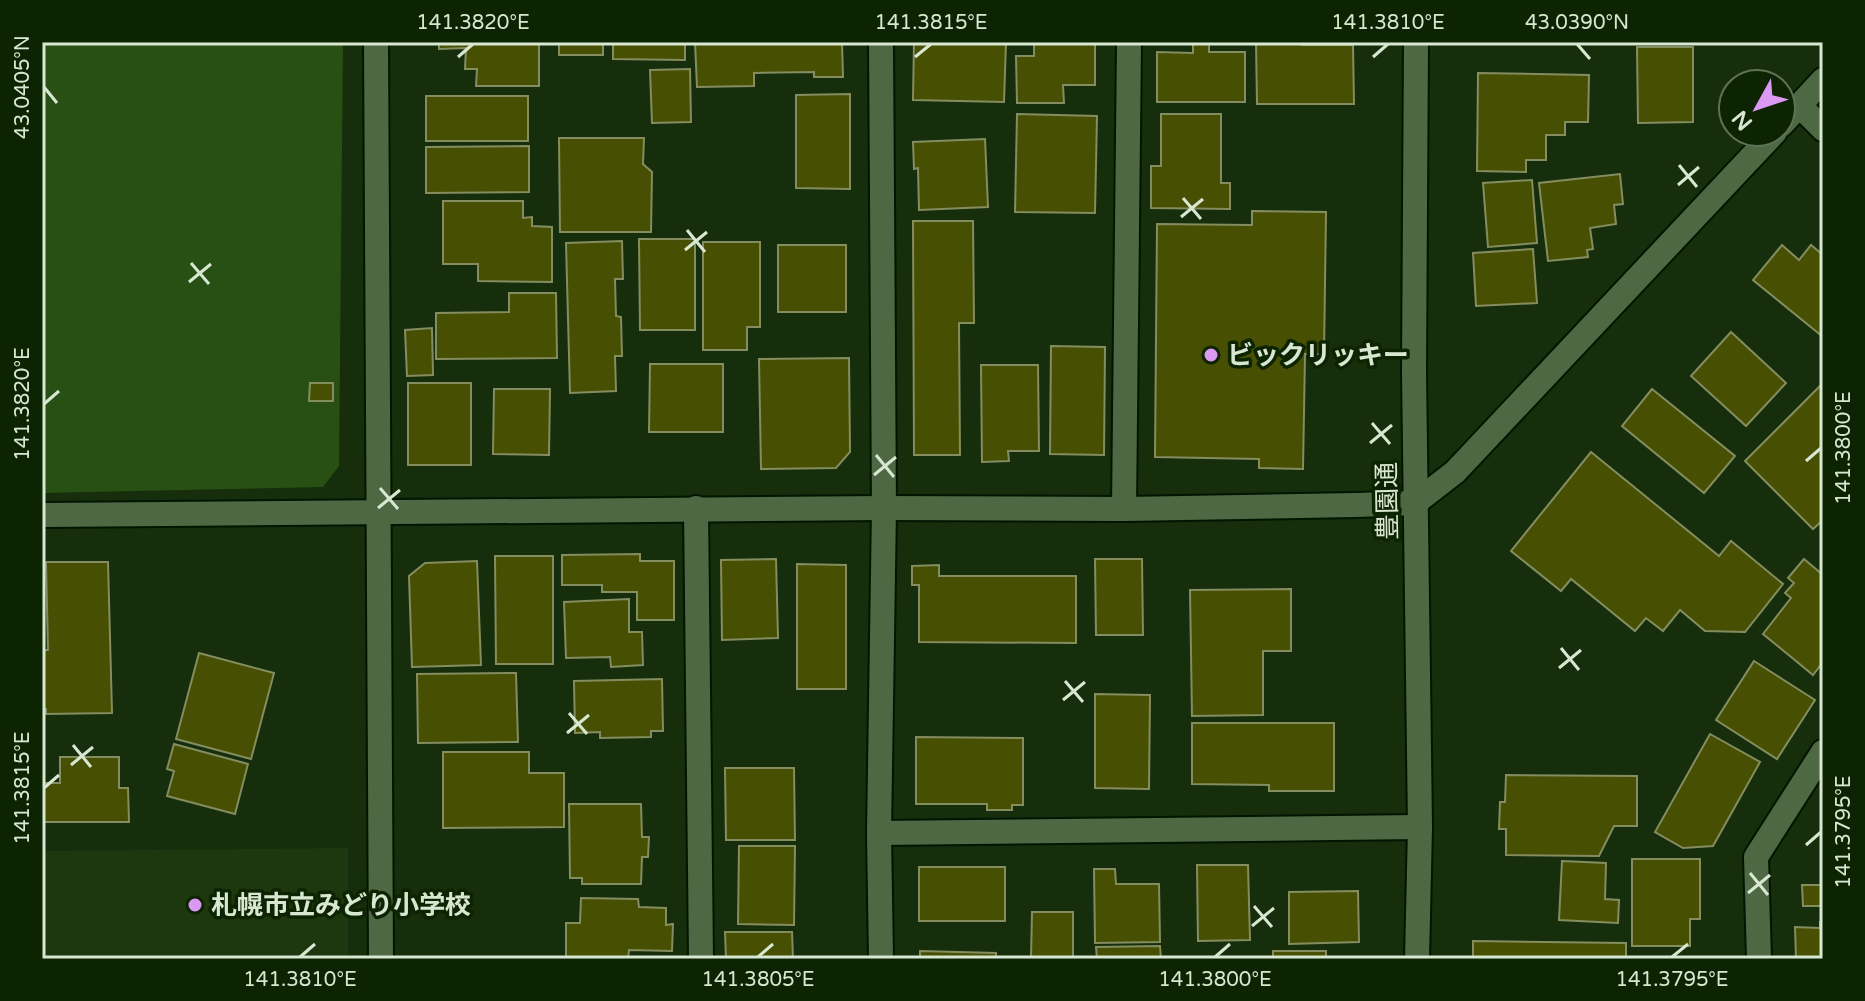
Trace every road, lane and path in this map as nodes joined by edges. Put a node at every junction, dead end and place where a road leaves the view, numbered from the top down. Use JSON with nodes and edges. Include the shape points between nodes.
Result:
{"nodes":[{"id":1,"x":376,"y":42,"type":"edge"},
{"id":2,"x":881,"y":42,"type":"edge"},
{"id":3,"x":1129,"y":42,"type":"edge"},
{"id":4,"x":1416,"y":42,"type":"edge"},
{"id":5,"x":1823,"y":80,"type":"edge"},
{"id":6,"x":1800,"y":106,"type":"junction"},
{"id":7,"x":1797,"y":109,"type":"edge"},
{"id":8,"x":1823,"y":129,"type":"edge"},
{"id":9,"x":1760,"y":148,"type":"edge"},
{"id":10,"x":1415,"y":503,"type":"junction"},
{"id":11,"x":696,"y":508,"type":"junction"},
{"id":12,"x":884,"y":508,"type":"junction"},
{"id":13,"x":1124,"y":509,"type":"junction"},
{"id":14,"x":380,"y":511,"type":"junction"},
{"id":15,"x":42,"y":515,"type":"edge"},
{"id":16,"x":1823,"y":752,"type":"edge"},
{"id":17,"x":1420,"y":827,"type":"junction"},
{"id":18,"x":879,"y":833,"type":"junction"},
{"id":19,"x":381,"y":959,"type":"edge"},
{"id":20,"x":701,"y":959,"type":"edge"},
{"id":21,"x":881,"y":959,"type":"edge"},
{"id":22,"x":1417,"y":959,"type":"edge"},
{"id":23,"x":1759,"y":959,"type":"edge"}],
"edges":[{"from":1,"to":14,"type":"street"},
{"from":2,"to":12,"type":"street"},
{"from":3,"to":13,"type":"street"},
{"from":4,"to":10,"type":"street","name":"豊園通"},
{"from":5,"to":6,"type":"street"},
{"from":6,"to":7,"type":"street"},
{"from":6,"to":8,"type":"street"},
{"from":9,"to":10,"type":"street","via":[[1455,472]]},
{"from":10,"to":13,"type":"street"},
{"from":10,"to":17,"type":"street","name":"豊園通"},
{"from":11,"to":12,"type":"street"},
{"from":11,"to":14,"type":"street"},
{"from":11,"to":20,"type":"street"},
{"from":12,"to":13,"type":"street"},
{"from":12,"to":18,"type":"street"},
{"from":14,"to":15,"type":"street"},
{"from":14,"to":19,"type":"street"},
{"from":16,"to":23,"type":"street","via":[[1756,857]]},
{"from":17,"to":18,"type":"street"},
{"from":17,"to":22,"type":"street","name":"豊園通"},
{"from":18,"to":21,"type":"street"}]}
